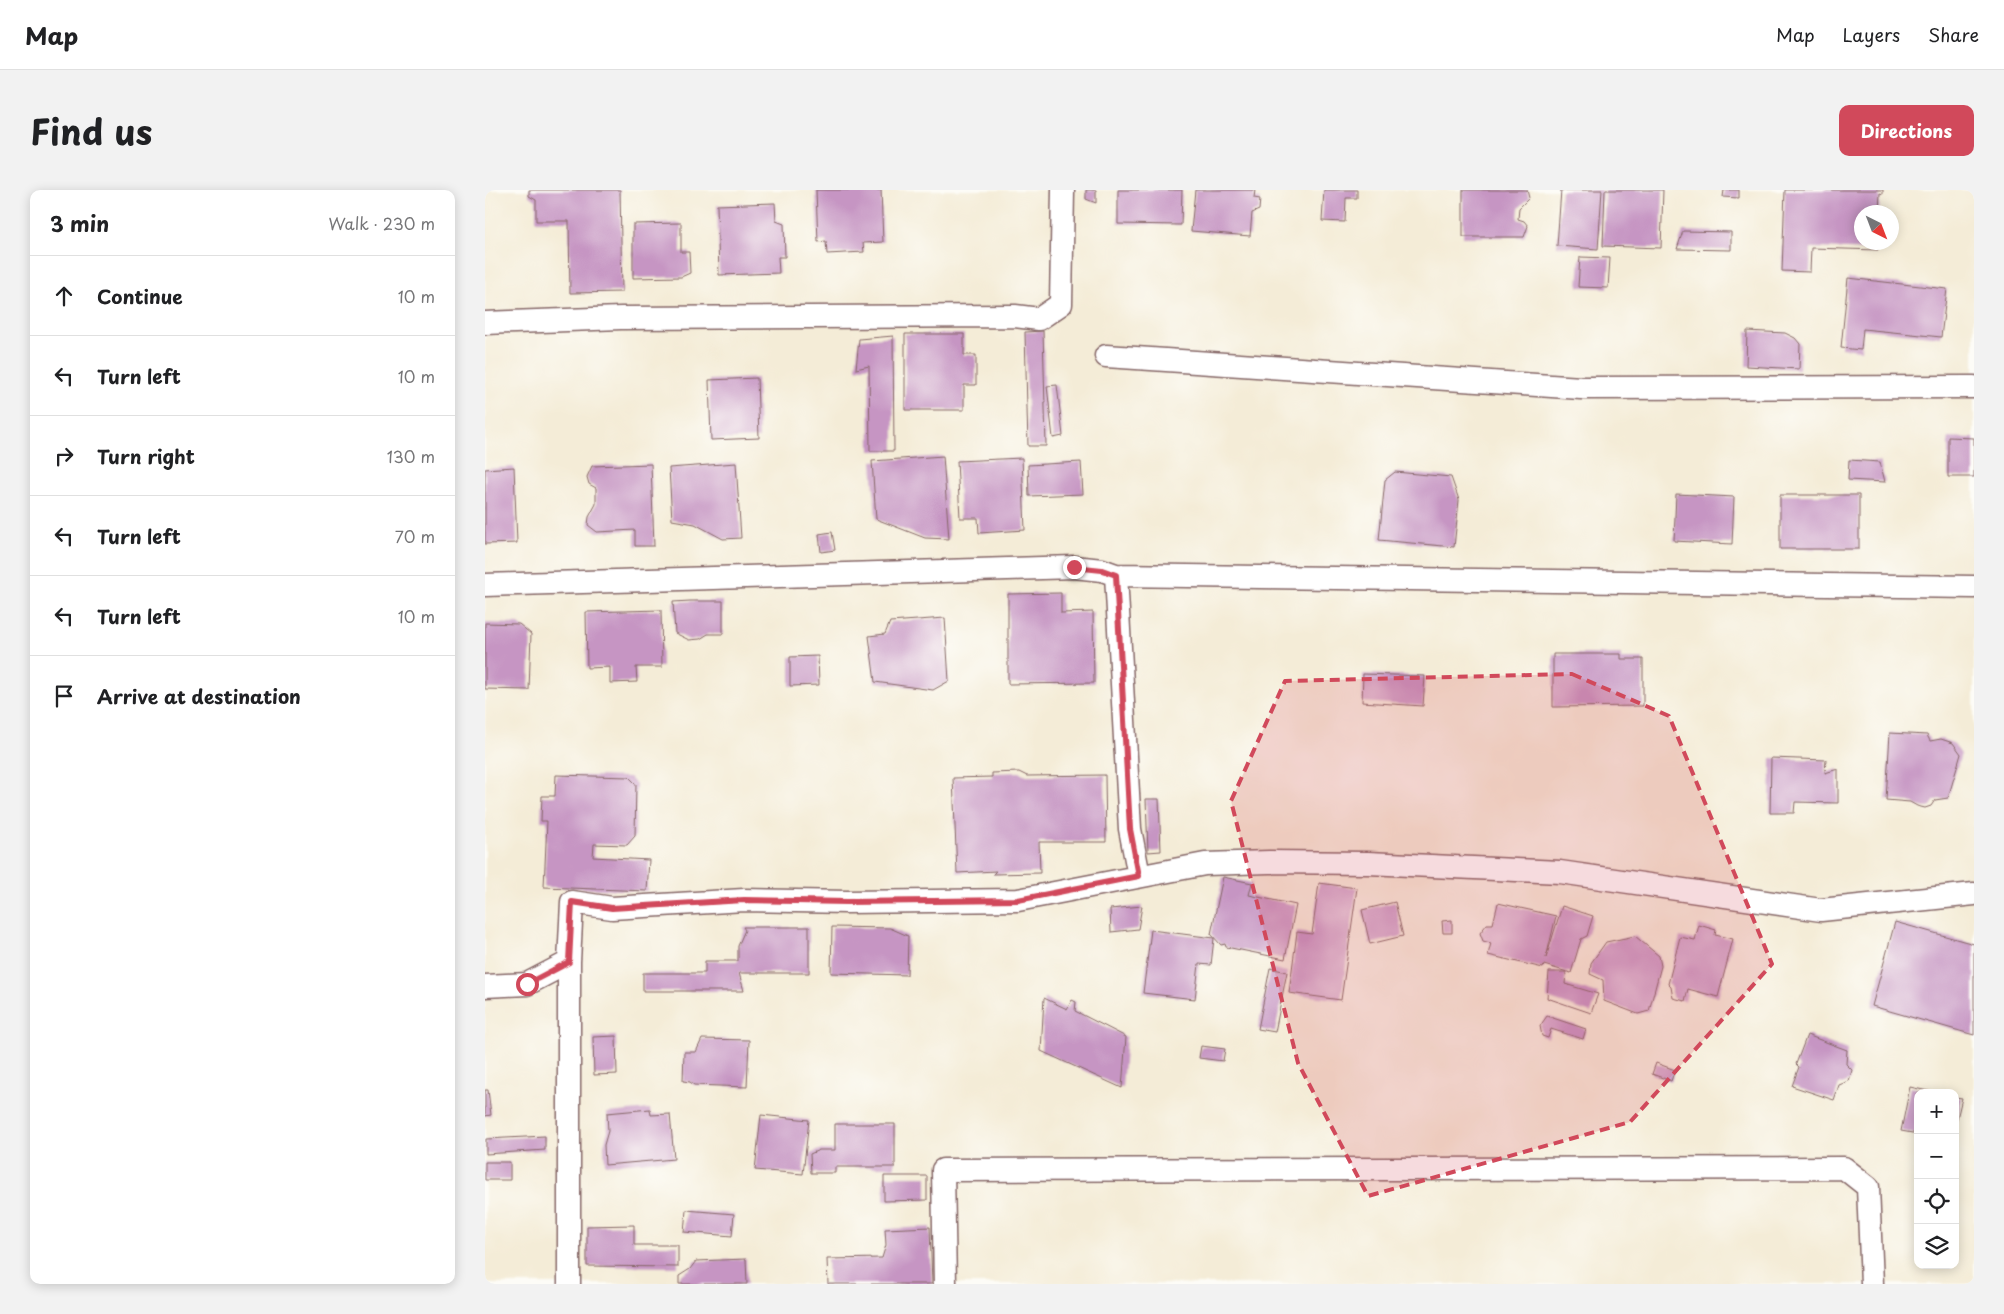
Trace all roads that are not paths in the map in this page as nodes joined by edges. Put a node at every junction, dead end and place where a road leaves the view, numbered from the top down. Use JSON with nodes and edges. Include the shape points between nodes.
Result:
{"nodes":[{"id":1,"x":1063,"y":190,"type":"edge"},
{"id":2,"x":485,"y":323,"type":"edge"},
{"id":3,"x":1106,"y":356,"type":"dead end"},
{"id":4,"x":1974,"y":388,"type":"edge"},
{"id":5,"x":1116,"y":575,"type":"junction"},
{"id":6,"x":485,"y":585,"type":"edge"},
{"id":7,"x":1974,"y":587,"type":"edge"},
{"id":8,"x":1139,"y":876,"type":"junction"},
{"id":9,"x":1974,"y":894,"type":"edge"},
{"id":10,"x":569,"y":962,"type":"junction"},
{"id":11,"x":485,"y":986,"type":"edge"},
{"id":12,"x":569,"y":1284,"type":"edge"},
{"id":13,"x":945,"y":1284,"type":"edge"},
{"id":14,"x":1872,"y":1284,"type":"edge"}],
"edges":[{"from":1,"to":2,"type":"street","via":[[1061,304],[1039,319],[1015,316],[631,318]]},
{"from":3,"to":4,"type":"street","via":[[1581,388]]},
{"from":5,"to":6,"type":"street","via":[[1074,567]]},
{"from":5,"to":7,"type":"street"},
{"from":5,"to":8,"type":"street","via":[[1130,829]]},
{"from":8,"to":9,"type":"street","via":[[1205,864],[1269,862],[1560,872],[1821,910]]},
{"from":8,"to":10,"type":"street","via":[[1018,900],[744,900],[612,908],[572,902]]},
{"from":10,"to":11,"type":"street","via":[[527,984]]},
{"from":10,"to":12,"type":"street"},
{"from":13,"to":14,"type":"street","via":[[943,1170],[1804,1168],[1844,1168],[1867,1187]]}]}
